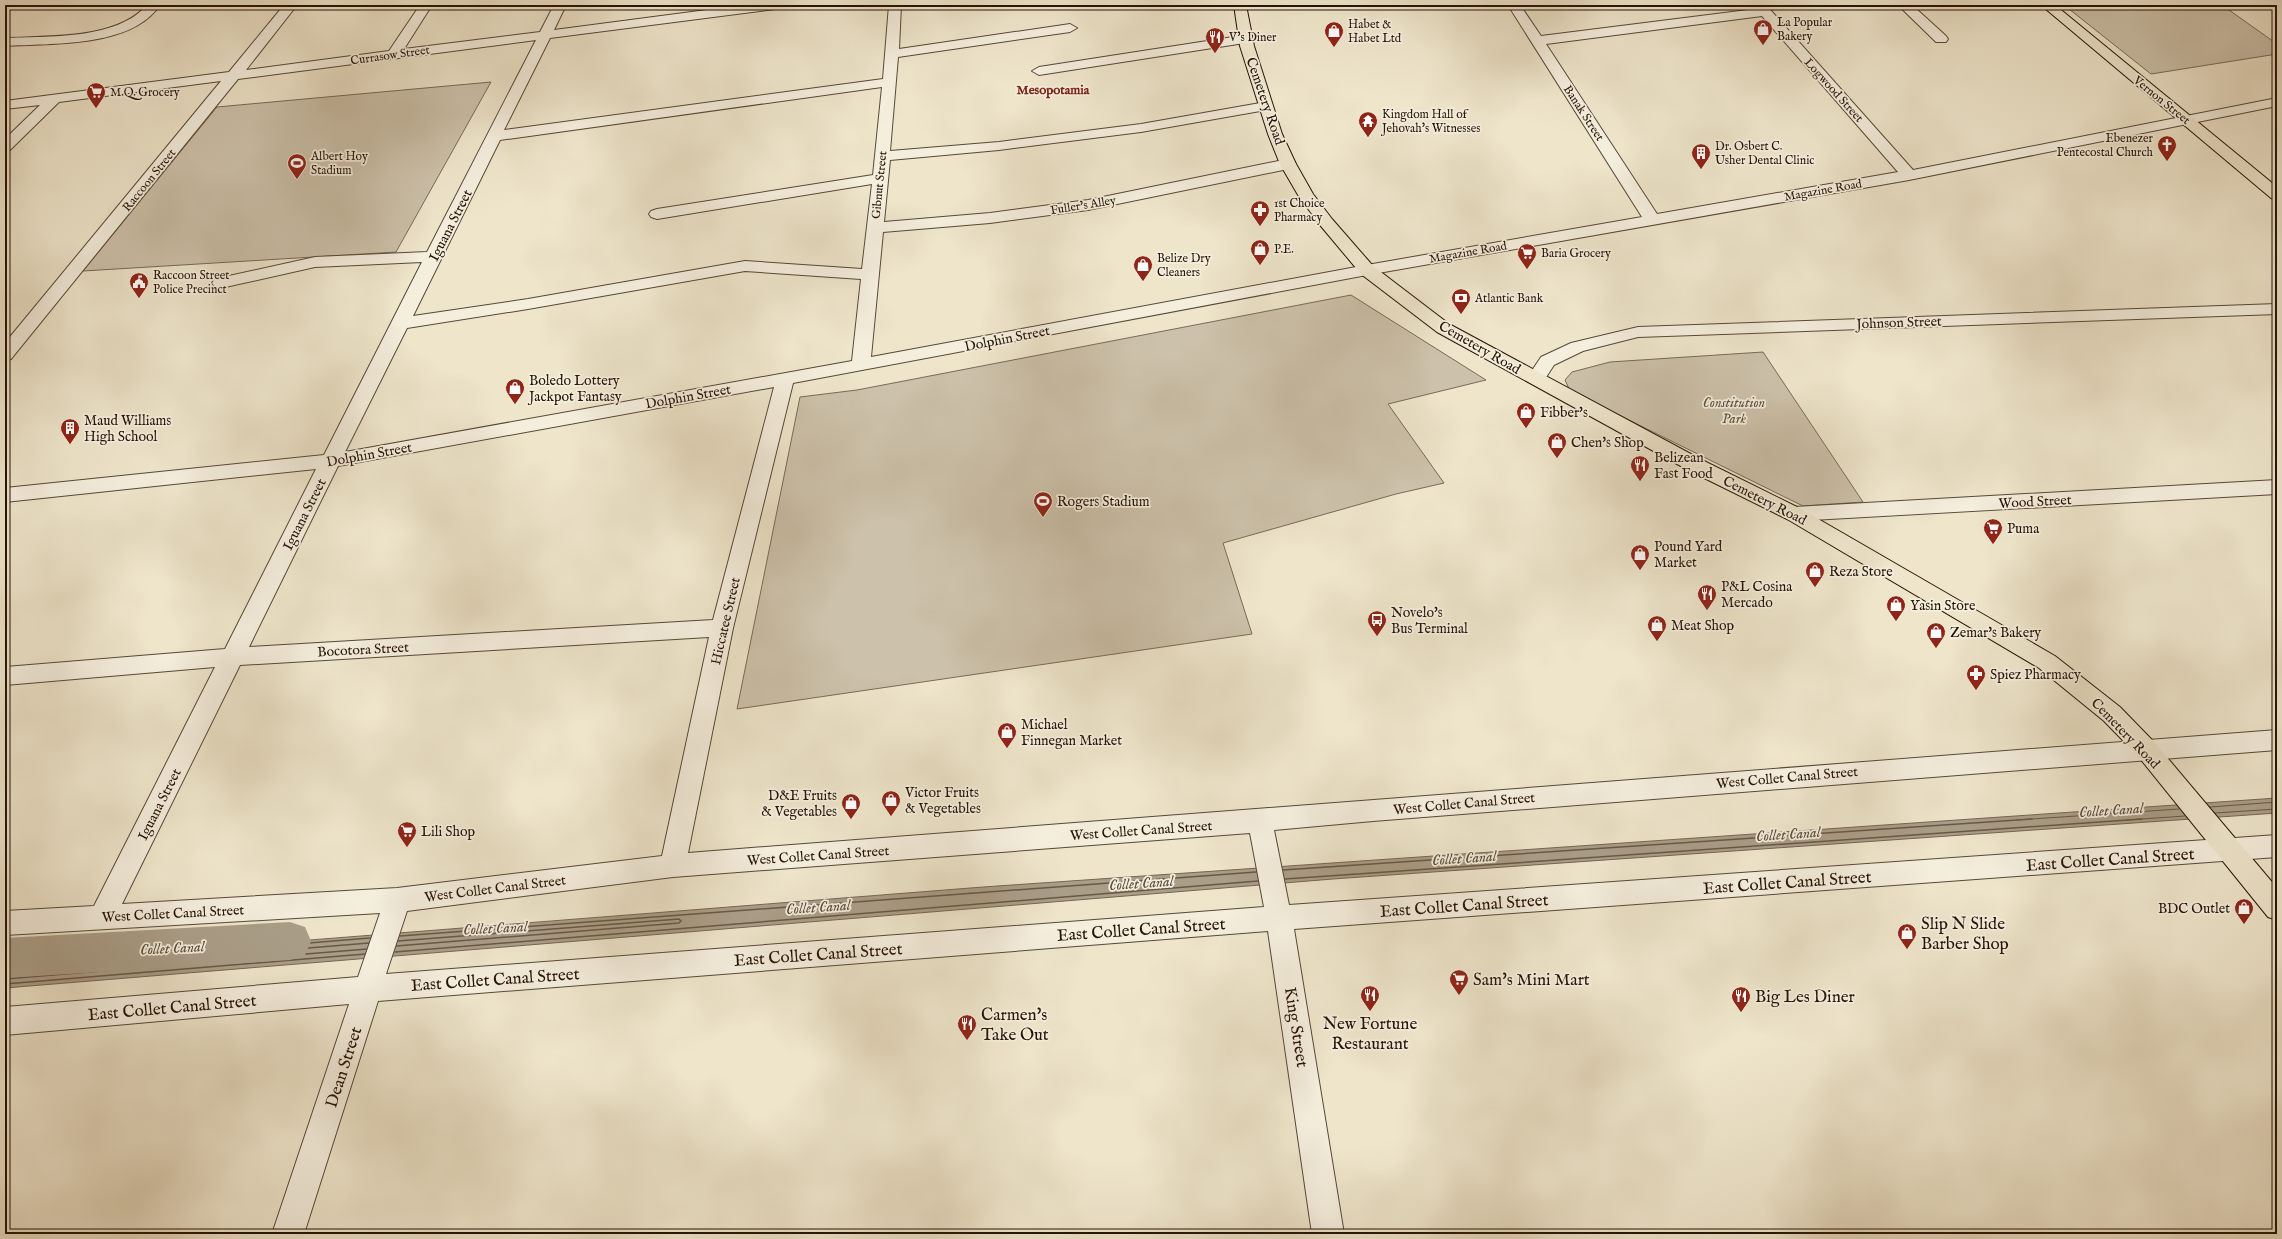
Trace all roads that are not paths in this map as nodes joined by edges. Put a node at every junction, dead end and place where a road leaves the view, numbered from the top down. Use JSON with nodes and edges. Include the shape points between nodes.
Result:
{"nodes":[{"id":1,"x":11,"y":5,"type":"edge"},
{"id":2,"x":154,"y":5,"type":"edge"},
{"id":3,"x":291,"y":5,"type":"edge"},
{"id":4,"x":426,"y":5,"type":"edge"},
{"id":5,"x":560,"y":5,"type":"edge"},
{"id":6,"x":775,"y":5,"type":"edge"},
{"id":7,"x":895,"y":5,"type":"edge"},
{"id":8,"x":1240,"y":5,"type":"edge"},
{"id":9,"x":1514,"y":5,"type":"edge"},
{"id":10,"x":1904,"y":5,"type":"edge"},
{"id":11,"x":2046,"y":5,"type":"edge"},
{"id":12,"x":729,"y":8,"type":"edge"},
{"id":13,"x":5,"y":9,"type":"edge"},
{"id":14,"x":1762,"y":9,"type":"edge"},
{"id":15,"x":1070,"y":28,"type":"dead end"},
{"id":16,"x":546,"y":34,"type":"junction"},
{"id":17,"x":1246,"y":39,"type":"junction"},
{"id":18,"x":1941,"y":39,"type":"dead end"},
{"id":19,"x":1537,"y":41,"type":"junction"},
{"id":20,"x":5,"y":42,"type":"edge"},
{"id":21,"x":892,"y":54,"type":"junction"},
{"id":22,"x":393,"y":55,"type":"junction"},
{"id":23,"x":1039,"y":71,"type":"dead end"},
{"id":24,"x":235,"y":76,"type":"junction"},
{"id":25,"x":890,"y":82,"type":"junction"},
{"id":26,"x":54,"y":99,"type":"junction"},
{"id":27,"x":2277,"y":102,"type":"edge"},
{"id":28,"x":5,"y":105,"type":"edge"},
{"id":29,"x":1266,"y":106,"type":"junction"},
{"id":30,"x":2187,"y":120,"type":"junction"},
{"id":31,"x":494,"y":136,"type":"junction"},
{"id":32,"x":5,"y":147,"type":"edge"},
{"id":33,"x":882,"y":156,"type":"junction"},
{"id":34,"x":1288,"y":164,"type":"junction"},
{"id":35,"x":1909,"y":175,"type":"junction"},
{"id":36,"x":880,"y":178,"type":"junction"},
{"id":37,"x":2277,"y":195,"type":"edge"},
{"id":38,"x":657,"y":214,"type":"dead end"},
{"id":39,"x":1653,"y":221,"type":"junction"},
{"id":40,"x":875,"y":228,"type":"junction"},
{"id":41,"x":434,"y":257,"type":"junction"},
{"id":42,"x":1367,"y":270,"type":"junction"},
{"id":43,"x":870,"y":274,"type":"junction"},
{"id":44,"x":221,"y":283,"type":"dead end"},
{"id":45,"x":2277,"y":308,"type":"edge"},
{"id":46,"x":400,"y":323,"type":"junction"},
{"id":47,"x":5,"y":355,"type":"edge"},
{"id":48,"x":861,"y":365,"type":"junction"},
{"id":49,"x":1536,"y":378,"type":"junction"},
{"id":50,"x":784,"y":379,"type":"junction"},
{"id":51,"x":331,"y":461,"type":"junction"},
{"id":52,"x":2277,"y":487,"type":"edge"},
{"id":53,"x":5,"y":495,"type":"edge"},
{"id":54,"x":1794,"y":514,"type":"junction"},
{"id":55,"x":722,"y":628,"type":"junction"},
{"id":56,"x":233,"y":657,"type":"junction"},
{"id":57,"x":5,"y":676,"type":"edge"},
{"id":58,"x":2277,"y":740,"type":"edge"},
{"id":59,"x":2146,"y":749,"type":"junction"},
{"id":60,"x":1260,"y":821,"type":"junction"},
{"id":61,"x":2223,"y":841,"type":"junction"},
{"id":62,"x":2277,"y":846,"type":"edge"},
{"id":63,"x":673,"y":866,"type":"junction"},
{"id":64,"x":1277,"y":908,"type":"junction"},
{"id":65,"x":2277,"y":908,"type":"edge"},
{"id":66,"x":393,"y":910,"type":"junction"},
{"id":67,"x":102,"y":916,"type":"junction"},
{"id":68,"x":5,"y":923,"type":"edge"},
{"id":69,"x":368,"y":989,"type":"junction"},
{"id":70,"x":5,"y":1021,"type":"edge"},
{"id":71,"x":288,"y":1234,"type":"edge"},
{"id":72,"x":1328,"y":1234,"type":"edge"}],
"edges":[{"from":1,"to":13,"type":"street"},
{"from":2,"to":20,"type":"street","via":[[140,20],[112,31]]},
{"from":3,"to":24,"type":"street","name":"Raccoon Street"},
{"from":4,"to":22,"type":"street"},
{"from":5,"to":16,"type":"street","name":"Iguana Street"},
{"from":6,"to":12,"type":"street","name":"Currasow Street"},
{"from":7,"to":21,"type":"street","name":"Gibnut Street"},
{"from":8,"to":17,"type":"main road","name":"Cemetery Road"},
{"from":9,"to":19,"type":"street","name":"Banak Street"},
{"from":10,"to":18,"type":"street"},
{"from":11,"to":30,"type":"main road","name":"Vernon Street"},
{"from":12,"to":16,"type":"street","name":"Currasow Street"},
{"from":14,"to":19,"type":"street"},
{"from":14,"to":35,"type":"street","name":"Logwood Street"},
{"from":15,"to":21,"type":"street"},
{"from":16,"to":22,"type":"street","name":"Currasow Street"},
{"from":16,"to":31,"type":"street","name":"Iguana Street"},
{"from":17,"to":23,"type":"street"},
{"from":17,"to":29,"type":"main road","name":"Cemetery Road"},
{"from":19,"to":39,"type":"street","name":"Banak Street"},
{"from":21,"to":25,"type":"street","name":"Gibnut Street"},
{"from":22,"to":24,"type":"street","name":"Currasow Street"},
{"from":24,"to":26,"type":"street","name":"Currasow Street"},
{"from":24,"to":47,"type":"street","name":"Raccoon Street"},
{"from":25,"to":31,"type":"street"},
{"from":25,"to":33,"type":"street","name":"Gibnut Street"},
{"from":26,"to":28,"type":"street","name":"Currasow Street"},
{"from":26,"to":32,"type":"street"},
{"from":27,"to":30,"type":"street","name":"Magazine Road"},
{"from":29,"to":33,"type":"street","via":[[1141,128],[999,146]]},
{"from":29,"to":34,"type":"main road","name":"Cemetery Road"},
{"from":30,"to":35,"type":"street","name":"Magazine Road"},
{"from":30,"to":37,"type":"main road","name":"Vernon Street"},
{"from":31,"to":41,"type":"street","name":"Iguana Street"},
{"from":33,"to":36,"type":"street","name":"Gibnut Street"},
{"from":34,"to":40,"type":"street","name":"Fuller's Alley","via":[[1088,205],[990,218]]},
{"from":34,"to":42,"type":"main road","name":"Cemetery Road","via":[[1326,222]]},
{"from":35,"to":39,"type":"street","name":"Magazine Road"},
{"from":36,"to":38,"type":"street"},
{"from":36,"to":40,"type":"street","name":"Gibnut Street"},
{"from":39,"to":42,"type":"street","name":"Magazine Road"},
{"from":40,"to":43,"type":"street","name":"Gibnut Street"},
{"from":41,"to":44,"type":"street","via":[[314,262]]},
{"from":41,"to":46,"type":"street","name":"Iguana Street"},
{"from":42,"to":48,"type":"street","name":"Dolphin Street"},
{"from":42,"to":49,"type":"main road","name":"Cemetery Road","via":[[1443,328]]},
{"from":43,"to":46,"type":"street","via":[[745,266],[528,304]]},
{"from":43,"to":48,"type":"street","name":"Gibnut Street"},
{"from":45,"to":49,"type":"street","name":"Johnson Street","via":[[1638,332],[1611,337],[1571,350],[1548,361]]},
{"from":46,"to":51,"type":"street","name":"Iguana Street"},
{"from":48,"to":50,"type":"street","name":"Dolphin Street"},
{"from":49,"to":54,"type":"main road","name":"Cemetery Road","via":[[1695,465]]},
{"from":50,"to":51,"type":"street","name":"Dolphin Street"},
{"from":50,"to":55,"type":"street","name":"Hiccatee Street"},
{"from":51,"to":53,"type":"street","name":"Dolphin Street"},
{"from":51,"to":56,"type":"street","name":"Iguana Street"},
{"from":52,"to":54,"type":"street","name":"Wood Street"},
{"from":54,"to":59,"type":"main road","name":"Cemetery Road","via":[[2047,662],[2112,714]]},
{"from":55,"to":56,"type":"street","name":"Bocotora Street"},
{"from":55,"to":63,"type":"street","name":"Hiccatee Street"},
{"from":56,"to":57,"type":"street","name":"Bocotora Street"},
{"from":56,"to":67,"type":"street","name":"Iguana Street"},
{"from":58,"to":59,"type":"street","name":"West Collet Canal Street"},
{"from":59,"to":60,"type":"street","name":"West Collet Canal Street","via":[[1380,809]]},
{"from":59,"to":61,"type":"main road","name":"Cemetery Road"},
{"from":60,"to":63,"type":"street","name":"West Collet Canal Street"},
{"from":60,"to":64,"type":"street","name":"King Street"},
{"from":61,"to":62,"type":"street","name":"East Collet Canal Street"},
{"from":61,"to":64,"type":"street","name":"East Collet Canal Street"},
{"from":61,"to":65,"type":"main road","name":"Cemetery Road"},
{"from":63,"to":66,"type":"street","name":"West Collet Canal Street"},
{"from":64,"to":69,"type":"street","name":"East Collet Canal Street"},
{"from":64,"to":72,"type":"street","name":"King Street"},
{"from":66,"to":67,"type":"street","name":"West Collet Canal Street"},
{"from":66,"to":69,"type":"street","name":"Dean Street"},
{"from":67,"to":68,"type":"street","name":"West Collet Canal Street"},
{"from":69,"to":70,"type":"street","name":"East Collet Canal Street"},
{"from":69,"to":71,"type":"street","name":"Dean Street"}]}
